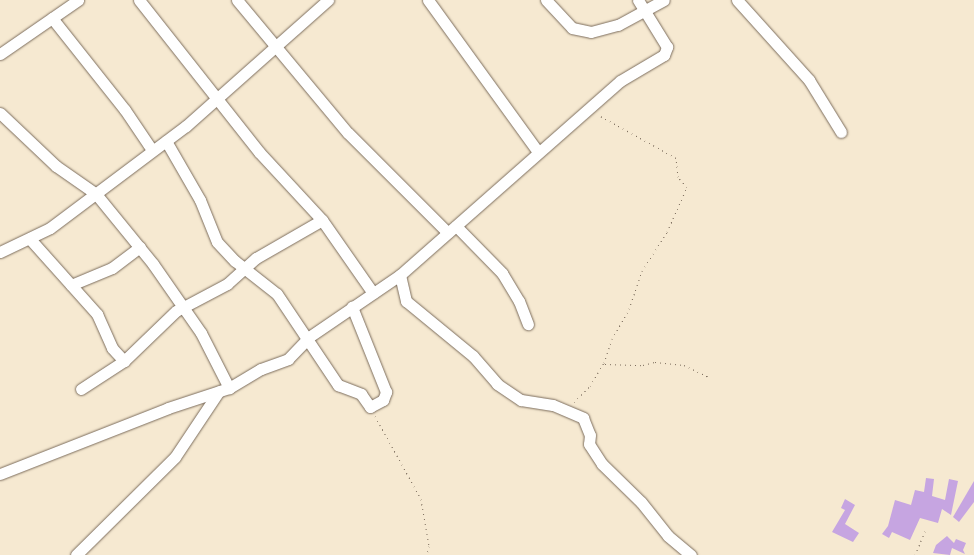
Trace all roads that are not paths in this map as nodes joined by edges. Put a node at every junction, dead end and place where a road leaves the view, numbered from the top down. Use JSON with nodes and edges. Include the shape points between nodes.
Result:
{"nodes":[{"id":1,"x":78,"y":0,"type":"edge"},
{"id":2,"x":139,"y":0,"type":"edge"},
{"id":3,"x":238,"y":0,"type":"edge"},
{"id":4,"x":328,"y":0,"type":"edge"},
{"id":5,"x":546,"y":0,"type":"edge"},
{"id":6,"x":638,"y":0,"type":"edge"},
{"id":7,"x":664,"y":0,"type":"edge"},
{"id":8,"x":737,"y":0,"type":"edge"},
{"id":9,"x":434,"y":2,"type":"edge"},
{"id":10,"x":646,"y":11,"type":"junction"},
{"id":11,"x":52,"y":18,"type":"junction"},
{"id":12,"x":274,"y":46,"type":"junction"},
{"id":13,"x":0,"y":54,"type":"edge"},
{"id":14,"x":217,"y":100,"type":"junction"},
{"id":15,"x":0,"y":113,"type":"edge"},
{"id":16,"x":841,"y":132,"type":"dead end"},
{"id":17,"x":166,"y":141,"type":"junction"},
{"id":18,"x":152,"y":150,"type":"junction"},
{"id":19,"x":538,"y":152,"type":"junction"},
{"id":20,"x":96,"y":194,"type":"junction"},
{"id":21,"x":322,"y":220,"type":"junction"},
{"id":22,"x":452,"y":229,"type":"junction"},
{"id":23,"x":30,"y":239,"type":"junction"},
{"id":24,"x":140,"y":247,"type":"junction"},
{"id":25,"x":0,"y":252,"type":"edge"},
{"id":26,"x":244,"y":270,"type":"junction"},
{"id":27,"x":400,"y":275,"type":"junction"},
{"id":28,"x":71,"y":285,"type":"junction"},
{"id":29,"x":373,"y":293,"type":"junction"},
{"id":30,"x":183,"y":307,"type":"junction"},
{"id":31,"x":352,"y":307,"type":"junction"},
{"id":32,"x":528,"y":324,"type":"dead end"},
{"id":33,"x":309,"y":337,"type":"junction"},
{"id":34,"x":124,"y":362,"type":"junction"},
{"id":35,"x":80,"y":389,"type":"dead end"},
{"id":36,"x":224,"y":390,"type":"junction"},
{"id":37,"x":0,"y":474,"type":"edge"},
{"id":38,"x":76,"y":555,"type":"edge"},
{"id":39,"x":691,"y":555,"type":"edge"}],
"edges":[{"from":1,"to":11,"type":"street"},
{"from":2,"to":14,"type":"street"},
{"from":3,"to":12,"type":"street"},
{"from":4,"to":12,"type":"street"},
{"from":5,"to":10,"type":"street","via":[[572,28],[586,32],[603,31]]},
{"from":6,"to":10,"type":"street"},
{"from":7,"to":10,"type":"street"},
{"from":8,"to":16,"type":"street","via":[[809,80]]},
{"from":9,"to":19,"type":"street"},
{"from":10,"to":19,"type":"street","via":[[667,50],[620,81]]},
{"from":11,"to":13,"type":"street"},
{"from":11,"to":18,"type":"street","via":[[125,110]]},
{"from":12,"to":14,"type":"street"},
{"from":12,"to":22,"type":"street","via":[[348,133]]},
{"from":14,"to":17,"type":"street"},
{"from":14,"to":21,"type":"street","via":[[259,152]]},
{"from":15,"to":20,"type":"street","via":[[56,166]]},
{"from":17,"to":18,"type":"street"},
{"from":17,"to":26,"type":"street","via":[[200,200],[217,242]]},
{"from":18,"to":20,"type":"street"},
{"from":19,"to":22,"type":"street"},
{"from":20,"to":23,"type":"street"},
{"from":20,"to":24,"type":"street"},
{"from":21,"to":26,"type":"street","via":[[256,258]]},
{"from":21,"to":29,"type":"street"},
{"from":22,"to":27,"type":"street"},
{"from":22,"to":32,"type":"street","via":[[502,274],[519,301]]},
{"from":23,"to":25,"type":"street"},
{"from":23,"to":28,"type":"street"},
{"from":24,"to":28,"type":"street","via":[[112,268]]},
{"from":24,"to":30,"type":"street"},
{"from":26,"to":30,"type":"street","via":[[227,284]]},
{"from":26,"to":33,"type":"street","via":[[277,294]]},
{"from":27,"to":29,"type":"street"},
{"from":27,"to":39,"type":"street","via":[[406,300],[473,356],[497,384],[520,400],[567,410],[584,418],[590,435],[589,444],[602,464],[641,502],[668,536]]},
{"from":28,"to":34,"type":"street","via":[[97,314],[112,348]]},
{"from":29,"to":31,"type":"street"},
{"from":30,"to":34,"type":"street","via":[[152,332]]},
{"from":30,"to":36,"type":"street","via":[[210,347]]},
{"from":31,"to":33,"type":"street"},
{"from":31,"to":33,"type":"street","via":[[386,392],[383,400],[370,407],[361,394],[338,385]]},
{"from":33,"to":36,"type":"street","via":[[288,359],[261,369]]},
{"from":34,"to":35,"type":"street"},
{"from":36,"to":37,"type":"street"},
{"from":36,"to":38,"type":"street","via":[[177,455]]}]}
